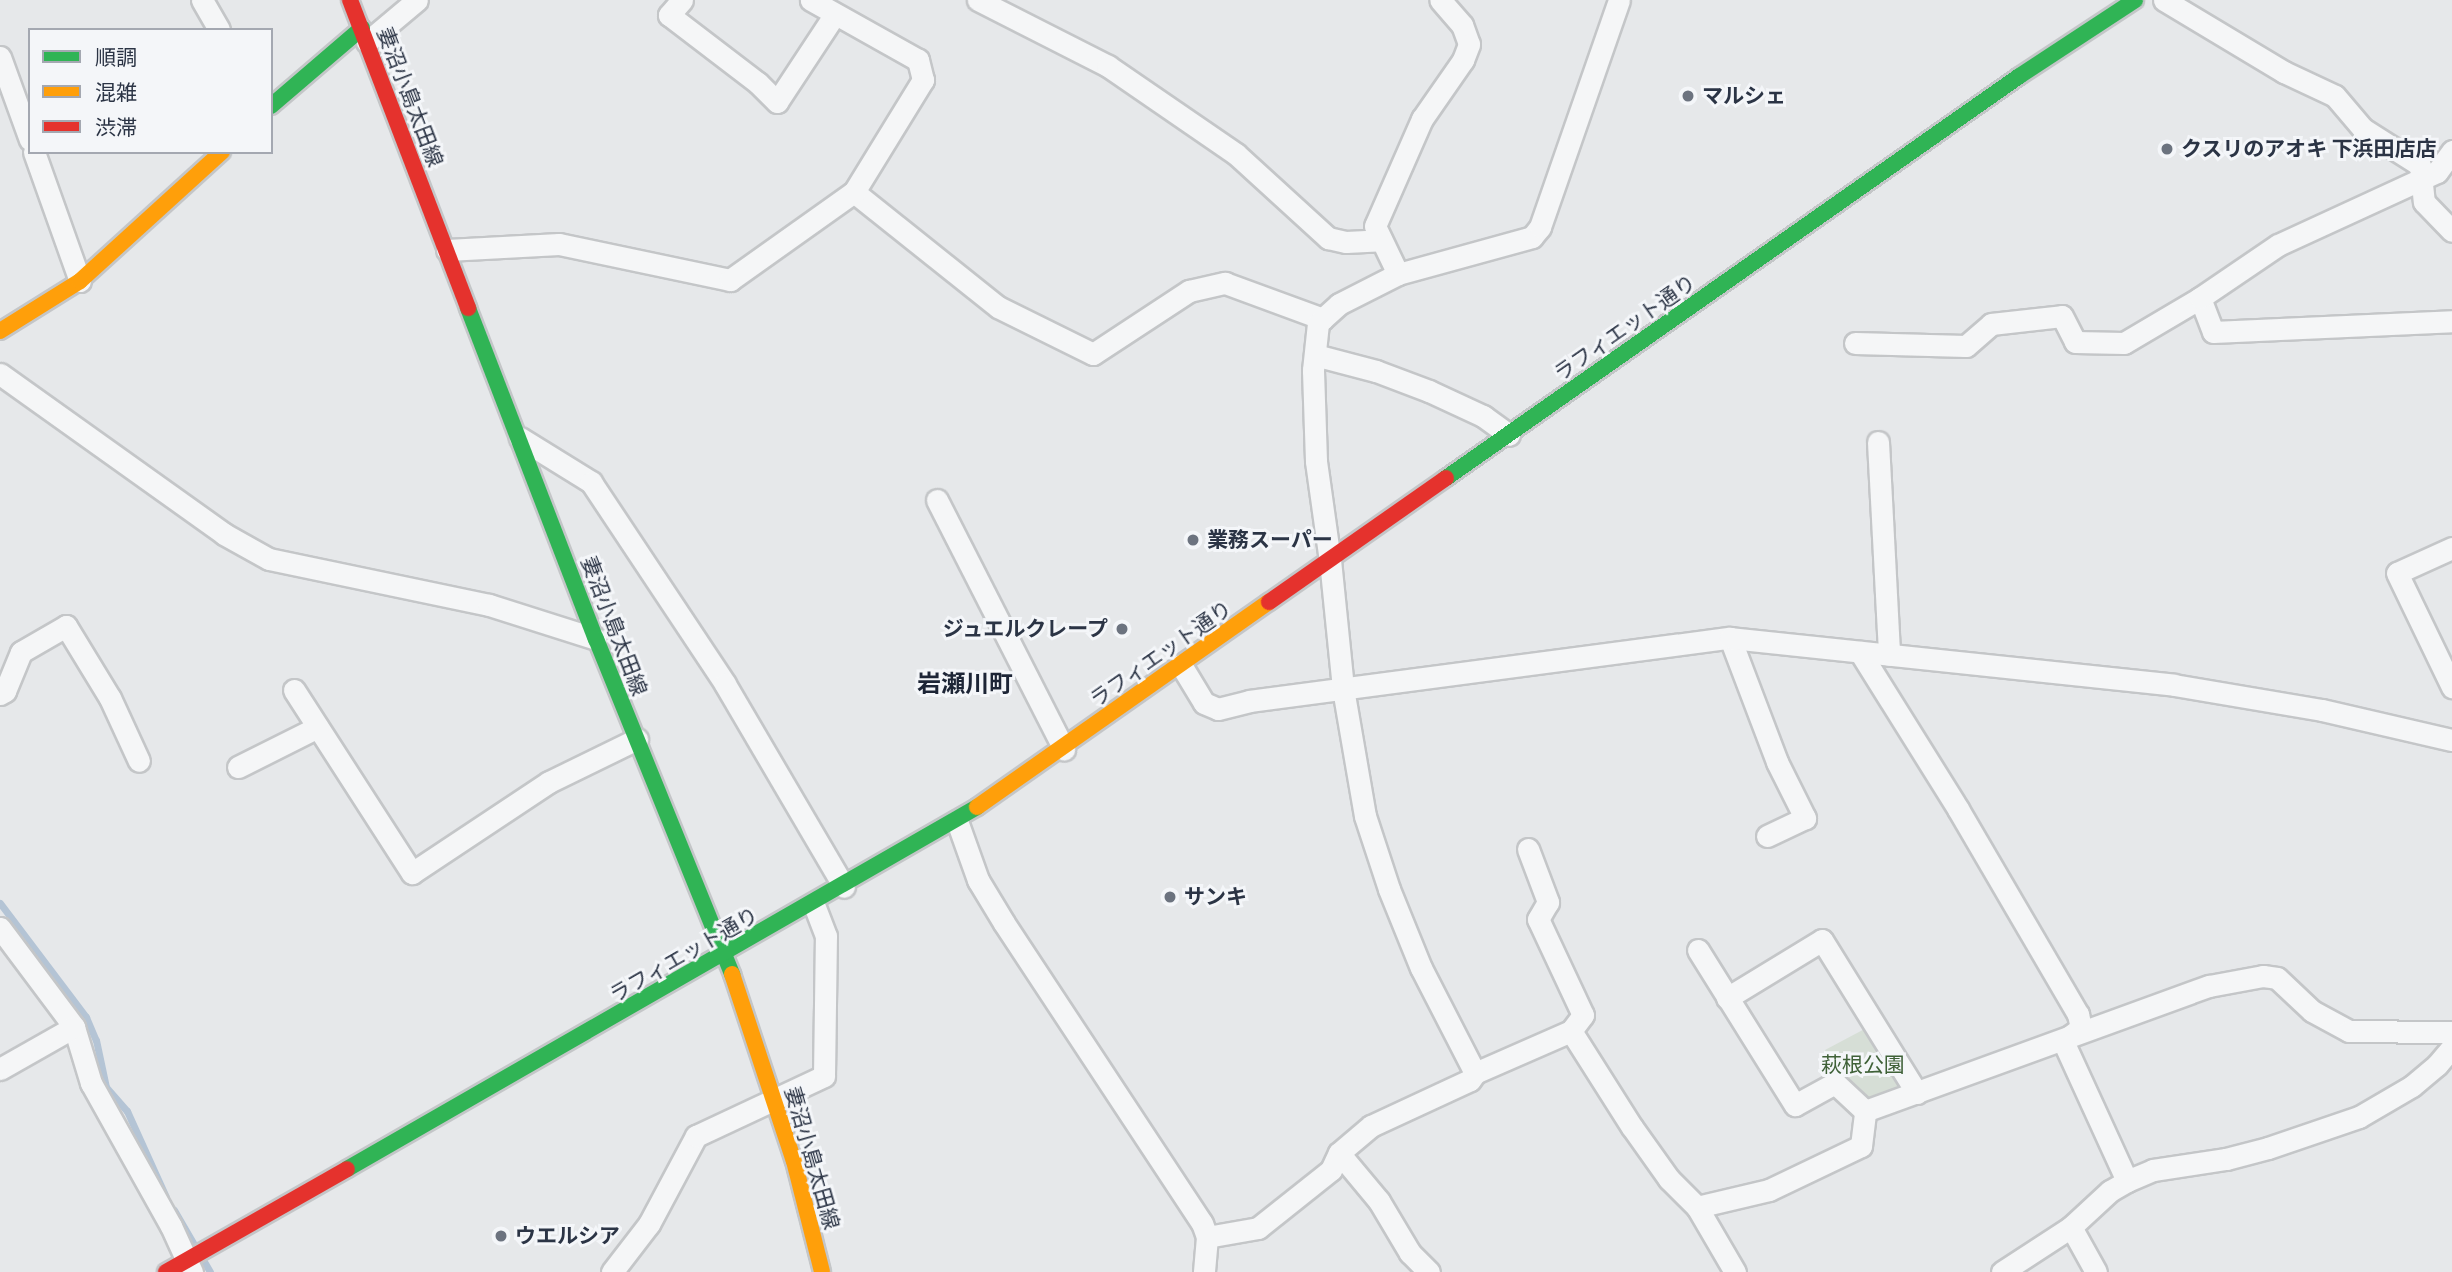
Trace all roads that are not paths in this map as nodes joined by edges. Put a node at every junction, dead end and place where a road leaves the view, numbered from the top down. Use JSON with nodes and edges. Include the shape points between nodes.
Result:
{"nodes":[{"id":1,"x":202,"y":0,"type":"edge"},
{"id":2,"x":350,"y":0,"type":"edge"},
{"id":3,"x":417,"y":0,"type":"edge"},
{"id":4,"x":682,"y":0,"type":"edge"},
{"id":5,"x":811,"y":0,"type":"edge"},
{"id":6,"x":978,"y":0,"type":"edge"},
{"id":7,"x":1440,"y":0,"type":"edge"},
{"id":8,"x":1619,"y":0,"type":"edge"},
{"id":9,"x":2135,"y":0,"type":"edge"},
{"id":10,"x":2164,"y":0,"type":"edge"},
{"id":11,"x":835,"y":14,"type":"junction"},
{"id":12,"x":218,"y":28,"type":"edge"},
{"id":13,"x":364,"y":35,"type":"junction"},
{"id":14,"x":0,"y":57,"type":"edge"},
{"id":15,"x":275,"y":96,"type":"edge"},
{"id":16,"x":28,"y":134,"type":"edge"},
{"id":17,"x":2452,"y":151,"type":"edge"},
{"id":18,"x":35,"y":154,"type":"edge"},
{"id":19,"x":220,"y":154,"type":"edge"},
{"id":20,"x":2421,"y":181,"type":"junction"},
{"id":21,"x":853,"y":192,"type":"junction"},
{"id":22,"x":2452,"y":231,"type":"edge"},
{"id":23,"x":1381,"y":240,"type":"junction"},
{"id":24,"x":447,"y":250,"type":"junction"},
{"id":25,"x":1398,"y":274,"type":"junction"},
{"id":26,"x":80,"y":281,"type":"junction"},
{"id":27,"x":2200,"y":298,"type":"junction"},
{"id":28,"x":1323,"y":319,"type":"junction"},
{"id":29,"x":2452,"y":321,"type":"edge"},
{"id":30,"x":0,"y":331,"type":"edge"},
{"id":31,"x":1855,"y":343,"type":"dead end"},
{"id":32,"x":1315,"y":355,"type":"junction"},
{"id":33,"x":0,"y":374,"type":"edge"},
{"id":34,"x":1509,"y":435,"type":"junction"},
{"id":35,"x":520,"y":438,"type":"junction"},
{"id":36,"x":1878,"y":442,"type":"dead end"},
{"id":37,"x":937,"y":500,"type":"dead end"},
{"id":38,"x":2452,"y":548,"type":"edge"},
{"id":39,"x":1330,"y":561,"type":"junction"},
{"id":40,"x":1730,"y":638,"type":"junction"},
{"id":41,"x":596,"y":639,"type":"junction"},
{"id":42,"x":1860,"y":652,"type":"junction"},
{"id":43,"x":1889,"y":654,"type":"junction"},
{"id":44,"x":1181,"y":665,"type":"junction"},
{"id":45,"x":2452,"y":687,"type":"edge"},
{"id":46,"x":1343,"y":688,"type":"junction"},
{"id":47,"x":294,"y":690,"type":"dead end"},
{"id":48,"x":0,"y":694,"type":"edge"},
{"id":49,"x":318,"y":727,"type":"junction"},
{"id":50,"x":637,"y":739,"type":"junction"},
{"id":51,"x":2452,"y":740,"type":"edge"},
{"id":52,"x":1064,"y":749,"type":"junction"},
{"id":53,"x":139,"y":761,"type":"dead end"},
{"id":54,"x":238,"y":767,"type":"dead end"},
{"id":55,"x":957,"y":821,"type":"junction"},
{"id":56,"x":1767,"y":836,"type":"dead end"},
{"id":57,"x":1528,"y":849,"type":"dead end"},
{"id":58,"x":844,"y":887,"type":"junction"},
{"id":59,"x":814,"y":905,"type":"junction"},
{"id":60,"x":0,"y":928,"type":"edge"},
{"id":61,"x":1698,"y":950,"type":"dead end"},
{"id":62,"x":726,"y":956,"type":"junction"},
{"id":63,"x":1727,"y":998,"type":"junction"},
{"id":64,"x":74,"y":1027,"type":"junction"},
{"id":65,"x":1571,"y":1031,"type":"junction"},
{"id":66,"x":2452,"y":1032,"type":"edge"},
{"id":67,"x":2063,"y":1041,"type":"junction"},
{"id":68,"x":2452,"y":1047,"type":"edge"},
{"id":69,"x":0,"y":1069,"type":"edge"},
{"id":70,"x":1475,"y":1073,"type":"junction"},
{"id":71,"x":1917,"y":1093,"type":"junction"},
{"id":72,"x":774,"y":1101,"type":"junction"},
{"id":73,"x":1866,"y":1111,"type":"junction"},
{"id":74,"x":1339,"y":1153,"type":"junction"},
{"id":75,"x":2127,"y":1181,"type":"junction"},
{"id":76,"x":1697,"y":1207,"type":"junction"},
{"id":77,"x":2071,"y":1227,"type":"junction"},
{"id":78,"x":1207,"y":1237,"type":"junction"},
{"id":79,"x":188,"y":1266,"type":"edge"},
{"id":80,"x":166,"y":1272,"type":"edge"},
{"id":81,"x":612,"y":1272,"type":"edge"},
{"id":82,"x":822,"y":1272,"type":"edge"},
{"id":83,"x":1204,"y":1272,"type":"edge"},
{"id":84,"x":1429,"y":1272,"type":"edge"},
{"id":85,"x":1735,"y":1272,"type":"edge"},
{"id":86,"x":2002,"y":1272,"type":"edge"},
{"id":87,"x":2096,"y":1272,"type":"edge"}],
"edges":[{"from":1,"to":12,"type":"street"},
{"from":2,"to":13,"type":"street","name":"妻沼小島太田線"},
{"from":3,"to":13,"type":"street"},
{"from":4,"to":11,"type":"street","via":[[668,15],[777,102]]},
{"from":5,"to":11,"type":"street"},
{"from":6,"to":23,"type":"street","via":[[1108,66],[1236,154],[1328,238]]},
{"from":7,"to":23,"type":"street","via":[[1462,25],[1469,44],[1422,119],[1382,205],[1375,226]]},
{"from":8,"to":25,"type":"street","via":[[1540,228],[1523,241]]},
{"from":9,"to":34,"type":"street","name":"ラフィエット通り","via":[[2018,77]]},
{"from":10,"to":20,"type":"street","via":[[2284,72],[2334,96],[2363,129],[2420,165]]},
{"from":11,"to":21,"type":"street","via":[[918,61],[923,71],[919,91]]},
{"from":13,"to":15,"type":"street"},
{"from":13,"to":24,"type":"street","name":"妻沼小島太田線"},
{"from":14,"to":16,"type":"street"},
{"from":17,"to":20,"type":"street","via":[[2437,172]]},
{"from":18,"to":26,"type":"street"},
{"from":19,"to":26,"type":"street"},
{"from":20,"to":22,"type":"street","via":[[2424,202]]},
{"from":20,"to":27,"type":"street","via":[[2277,245]]},
{"from":21,"to":24,"type":"street","via":[[730,280],[559,244]]},
{"from":21,"to":28,"type":"street","via":[[998,307],[1093,354],[1189,291],[1225,283]]},
{"from":23,"to":25,"type":"street"},
{"from":24,"to":35,"type":"street","name":"妻沼小島太田線"},
{"from":25,"to":28,"type":"street","via":[[1339,304]]},
{"from":26,"to":30,"type":"street"},
{"from":27,"to":29,"type":"street","via":[[2213,332]]},
{"from":27,"to":31,"type":"street","via":[[2124,343],[2075,342],[2062,316],[1991,324],[1966,346]]},
{"from":28,"to":32,"type":"street","via":[[1318,323]]},
{"from":32,"to":34,"type":"street","via":[[1429,391],[1483,416]]},
{"from":32,"to":39,"type":"street","via":[[1316,461]]},
{"from":33,"to":41,"type":"street","via":[[224,534],[269,559],[489,605]]},
{"from":34,"to":39,"type":"street","name":"ラフィエット通り"},
{"from":35,"to":41,"type":"street","name":"妻沼小島太田線"},
{"from":35,"to":58,"type":"street","via":[[591,482],[725,684]]},
{"from":36,"to":43,"type":"street"},
{"from":37,"to":52,"type":"street"},
{"from":38,"to":45,"type":"street","via":[[2397,573]]},
{"from":39,"to":44,"type":"street","name":"ラフィエット通り"},
{"from":39,"to":46,"type":"street"},
{"from":40,"to":42,"type":"street"},
{"from":40,"to":46,"type":"street"},
{"from":40,"to":56,"type":"street","via":[[1777,762],[1805,818]]},
{"from":41,"to":50,"type":"street","name":"妻沼小島太田線"},
{"from":42,"to":43,"type":"street"},
{"from":42,"to":67,"type":"street","via":[[2078,1014],[2081,1028]]},
{"from":43,"to":51,"type":"street","via":[[2174,685],[2322,710]]},
{"from":44,"to":46,"type":"street","via":[[1204,703],[1218,709]]},
{"from":44,"to":52,"type":"street","name":"ラフィエット通り"},
{"from":46,"to":70,"type":"street","via":[[1365,816],[1389,889],[1421,968]]},
{"from":47,"to":49,"type":"street"},
{"from":48,"to":53,"type":"street","via":[[21,652],[66,626],[110,698]]},
{"from":49,"to":50,"type":"street","via":[[412,873],[549,782]]},
{"from":49,"to":54,"type":"street"},
{"from":50,"to":62,"type":"street","name":"妻沼小島太田線"},
{"from":52,"to":55,"type":"street","name":"ラフィエット通り"},
{"from":55,"to":58,"type":"street","name":"ラフィエット通り"},
{"from":55,"to":78,"type":"street","via":[[978,880]]},
{"from":57,"to":65,"type":"street","via":[[1548,902],[1538,919],[1583,1015]]},
{"from":58,"to":59,"type":"street","name":"ラフィエット通り"},
{"from":59,"to":62,"type":"street","name":"ラフィエット通り"},
{"from":59,"to":72,"type":"street","via":[[826,936],[824,1076]]},
{"from":60,"to":64,"type":"street"},
{"from":61,"to":63,"type":"street"},
{"from":62,"to":72,"type":"street","name":"妻沼小島太田線"},
{"from":62,"to":79,"type":"street","name":"ラフィエット通り"},
{"from":63,"to":71,"type":"street","via":[[1822,940]]},
{"from":63,"to":73,"type":"street","via":[[1795,1105],[1835,1083]]},
{"from":64,"to":69,"type":"street"},
{"from":64,"to":79,"type":"street","via":[[91,1083],[171,1226]]},
{"from":65,"to":70,"type":"street"},
{"from":65,"to":76,"type":"street","via":[[1669,1179]]},
{"from":66,"to":67,"type":"street","via":[[2349,1031],[2312,1011],[2277,978],[2263,976],[2210,986]]},
{"from":67,"to":71,"type":"street"},
{"from":67,"to":75,"type":"street"},
{"from":68,"to":75,"type":"street","via":[[2412,1086],[2359,1117],[2268,1148],[2153,1170]]},
{"from":70,"to":74,"type":"street","via":[[1470,1080],[1371,1126]]},
{"from":71,"to":73,"type":"street"},
{"from":72,"to":81,"type":"street","via":[[696,1136],[649,1224]]},
{"from":72,"to":82,"type":"street","name":"妻沼小島太田線"},
{"from":73,"to":76,"type":"street","via":[[1861,1146],[1769,1190]]},
{"from":74,"to":78,"type":"street","via":[[1331,1170],[1258,1228]]},
{"from":74,"to":84,"type":"street","via":[[1379,1201],[1410,1253]]},
{"from":75,"to":77,"type":"street"},
{"from":76,"to":85,"type":"street"},
{"from":77,"to":86,"type":"street"},
{"from":77,"to":87,"type":"street"},
{"from":78,"to":83,"type":"street"},
{"from":79,"to":80,"type":"street","name":"ラフィエット通り"}]}
